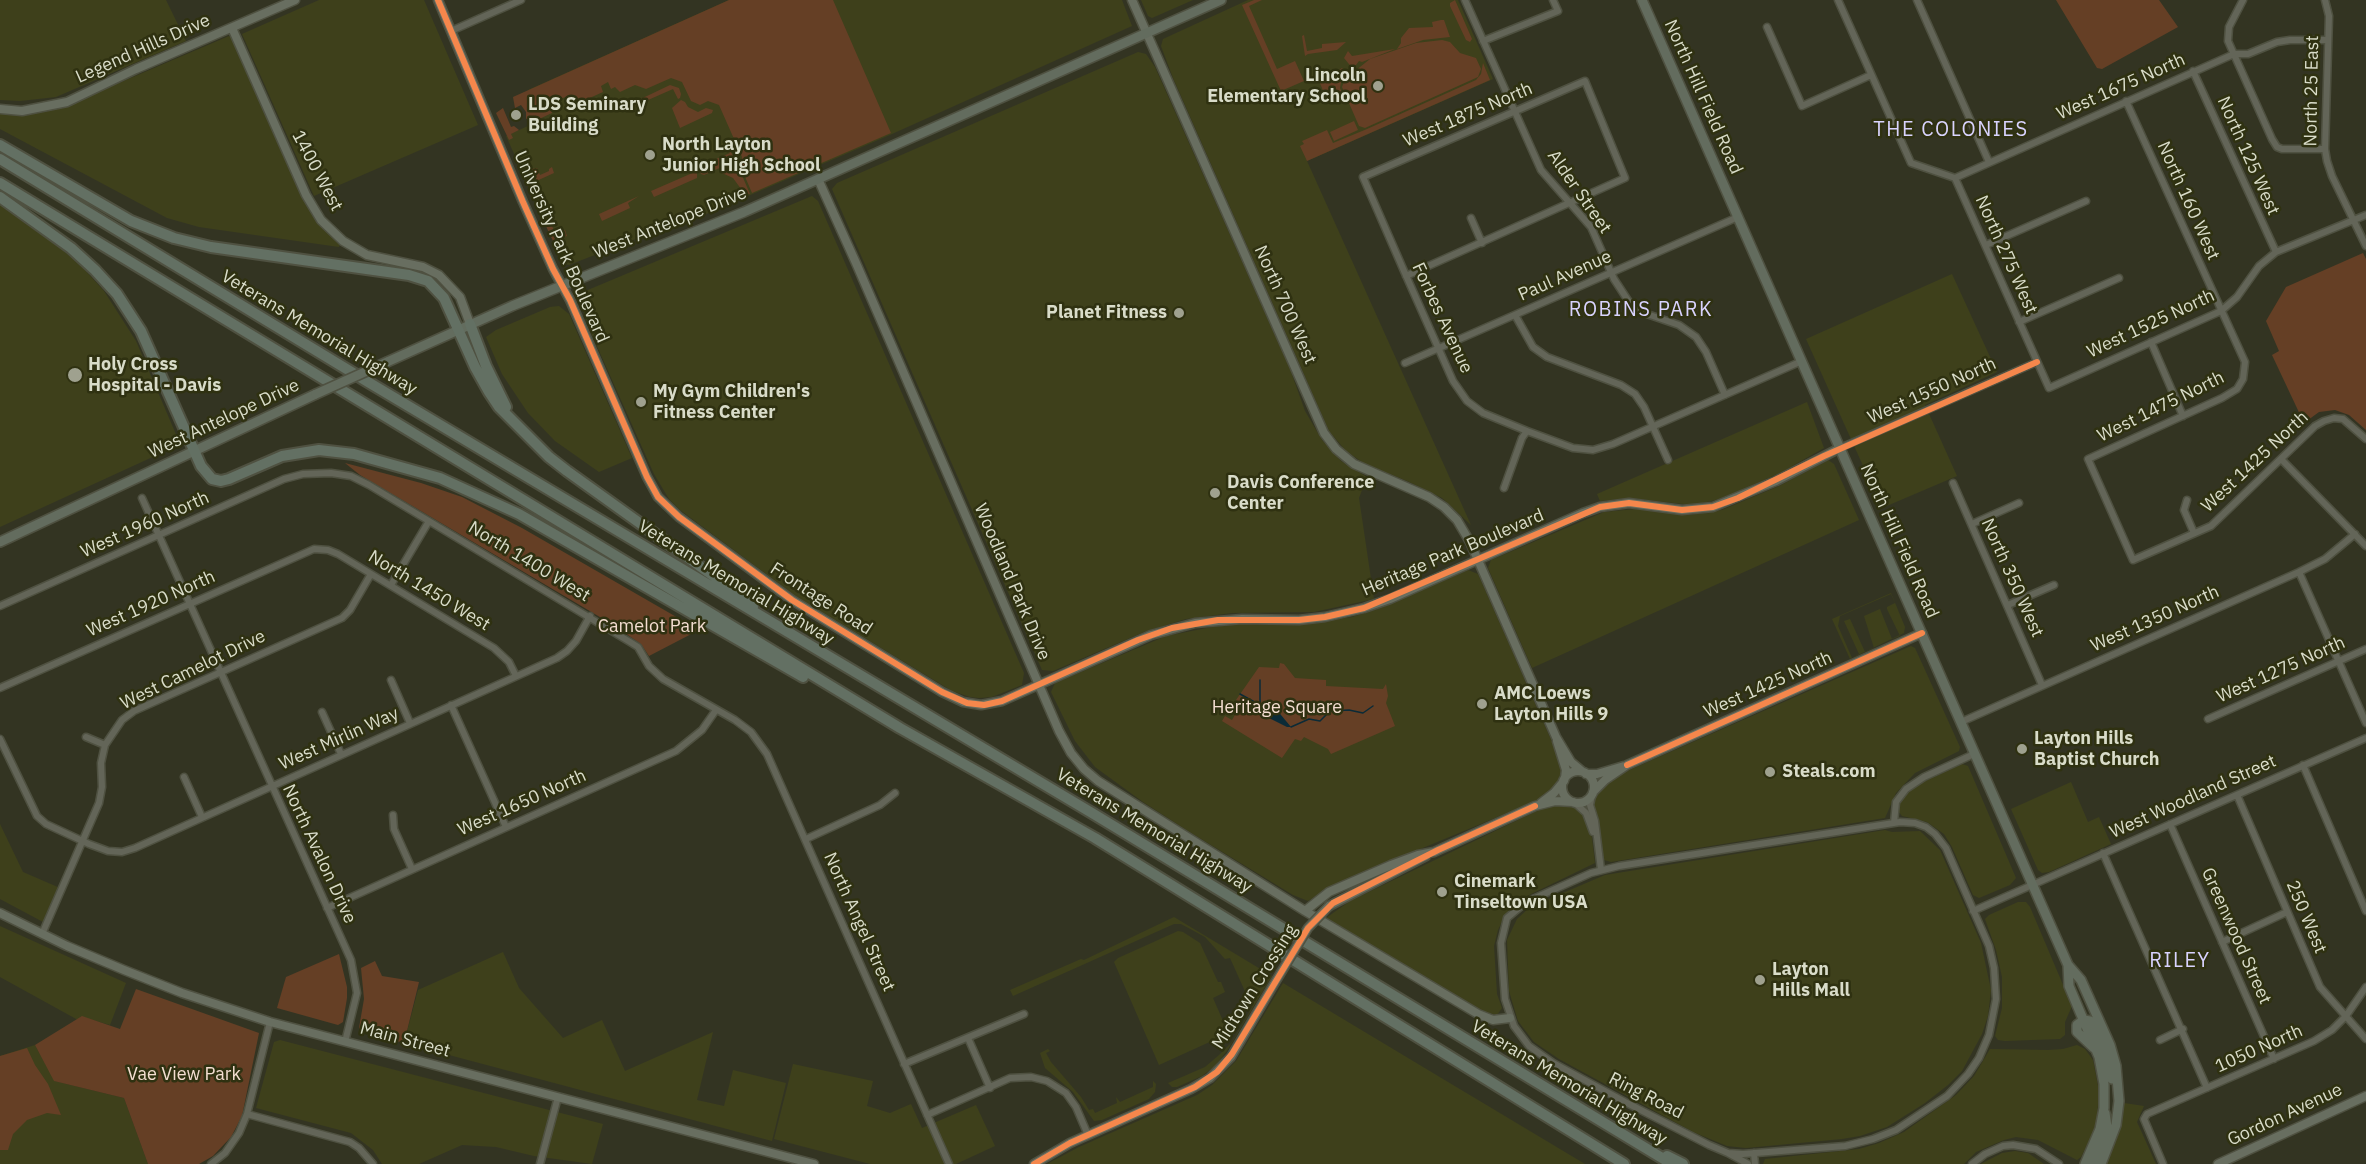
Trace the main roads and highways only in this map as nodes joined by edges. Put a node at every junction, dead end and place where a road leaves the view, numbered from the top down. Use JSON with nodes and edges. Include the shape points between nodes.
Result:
{"nodes":[{"id":1,"x":1221,"y":0,"type":"edge"},
{"id":2,"x":1642,"y":0,"type":"edge"},
{"id":3,"x":0,"y":145,"type":"edge"},
{"id":4,"x":0,"y":159,"type":"edge"},
{"id":5,"x":0,"y":183,"type":"edge"},
{"id":6,"x":0,"y":197,"type":"edge"},
{"id":7,"x":470,"y":324,"type":"junction"},
{"id":8,"x":459,"y":329,"type":"junction"},
{"id":9,"x":511,"y":418,"type":"junction"},
{"id":10,"x":195,"y":451,"type":"junction"},
{"id":11,"x":0,"y":542,"type":"edge"},
{"id":12,"x":767,"y":620,"type":"junction"},
{"id":13,"x":900,"y":728,"type":"junction"},
{"id":14,"x":2068,"y":965,"type":"junction"},
{"id":15,"x":2084,"y":1020,"type":"junction"},
{"id":16,"x":2104,"y":1108,"type":"junction"},
{"id":17,"x":2117,"y":1113,"type":"junction"},
{"id":18,"x":1629,"y":1138,"type":"junction"},
{"id":19,"x":1624,"y":1164,"type":"edge"},
{"id":20,"x":1672,"y":1164,"type":"edge"},
{"id":21,"x":1683,"y":1164,"type":"edge"},
{"id":22,"x":2085,"y":1164,"type":"edge"},
{"id":23,"x":2093,"y":1164,"type":"edge"},
{"id":24,"x":2101,"y":1164,"type":"edge"}],
"edges":[{"from":1,"to":7,"type":"main road","name":"West Antelope Drive","via":[[673,242]]},
{"from":2,"to":14,"type":"main road","name":"North Hill Field Road"},
{"from":3,"to":8,"type":"highway","via":[[131,220],[174,238],[211,247],[418,277],[441,293]]},
{"from":4,"to":12,"type":"highway","name":"Veterans Memorial Highway"},
{"from":5,"to":13,"type":"highway","name":"Veterans Memorial Highway"},
{"from":6,"to":10,"type":"highway","via":[[71,248],[117,294],[141,331]]},
{"from":7,"to":8,"type":"main road","name":"West Antelope Drive"},
{"from":7,"to":9,"type":"highway"},
{"from":8,"to":9,"type":"highway","via":[[486,388]]},
{"from":8,"to":10,"type":"main road","name":"West Antelope Drive","bridge":true},
{"from":9,"to":12,"type":"highway","via":[[549,457],[740,595]]},
{"from":10,"to":11,"type":"main road","name":"West Antelope Drive"},
{"from":10,"to":13,"type":"highway","via":[[205,473],[216,480],[282,456],[319,450],[362,456],[453,483],[519,514],[879,721]]},
{"from":12,"to":18,"type":"highway","name":"Veterans Memorial Highway"},
{"from":13,"to":19,"type":"highway","name":"Veterans Memorial Highway","via":[[1095,838]]},
{"from":14,"to":15,"type":"main road","via":[[2069,986]]},
{"from":14,"to":17,"type":"main road","via":[[2081,980],[2112,1050],[2118,1083]]},
{"from":15,"to":16,"type":"main road","via":[[2103,1079]]},
{"from":15,"to":17,"type":"main road","via":[[2094,1024],[2104,1047]]},
{"from":16,"to":22,"type":"main road"},
{"from":16,"to":23,"type":"main road","via":[[2107,1128]]},
{"from":17,"to":24,"type":"main road"},
{"from":18,"to":20,"type":"highway","name":"Veterans Memorial Highway"},
{"from":18,"to":21,"type":"highway"}]}
